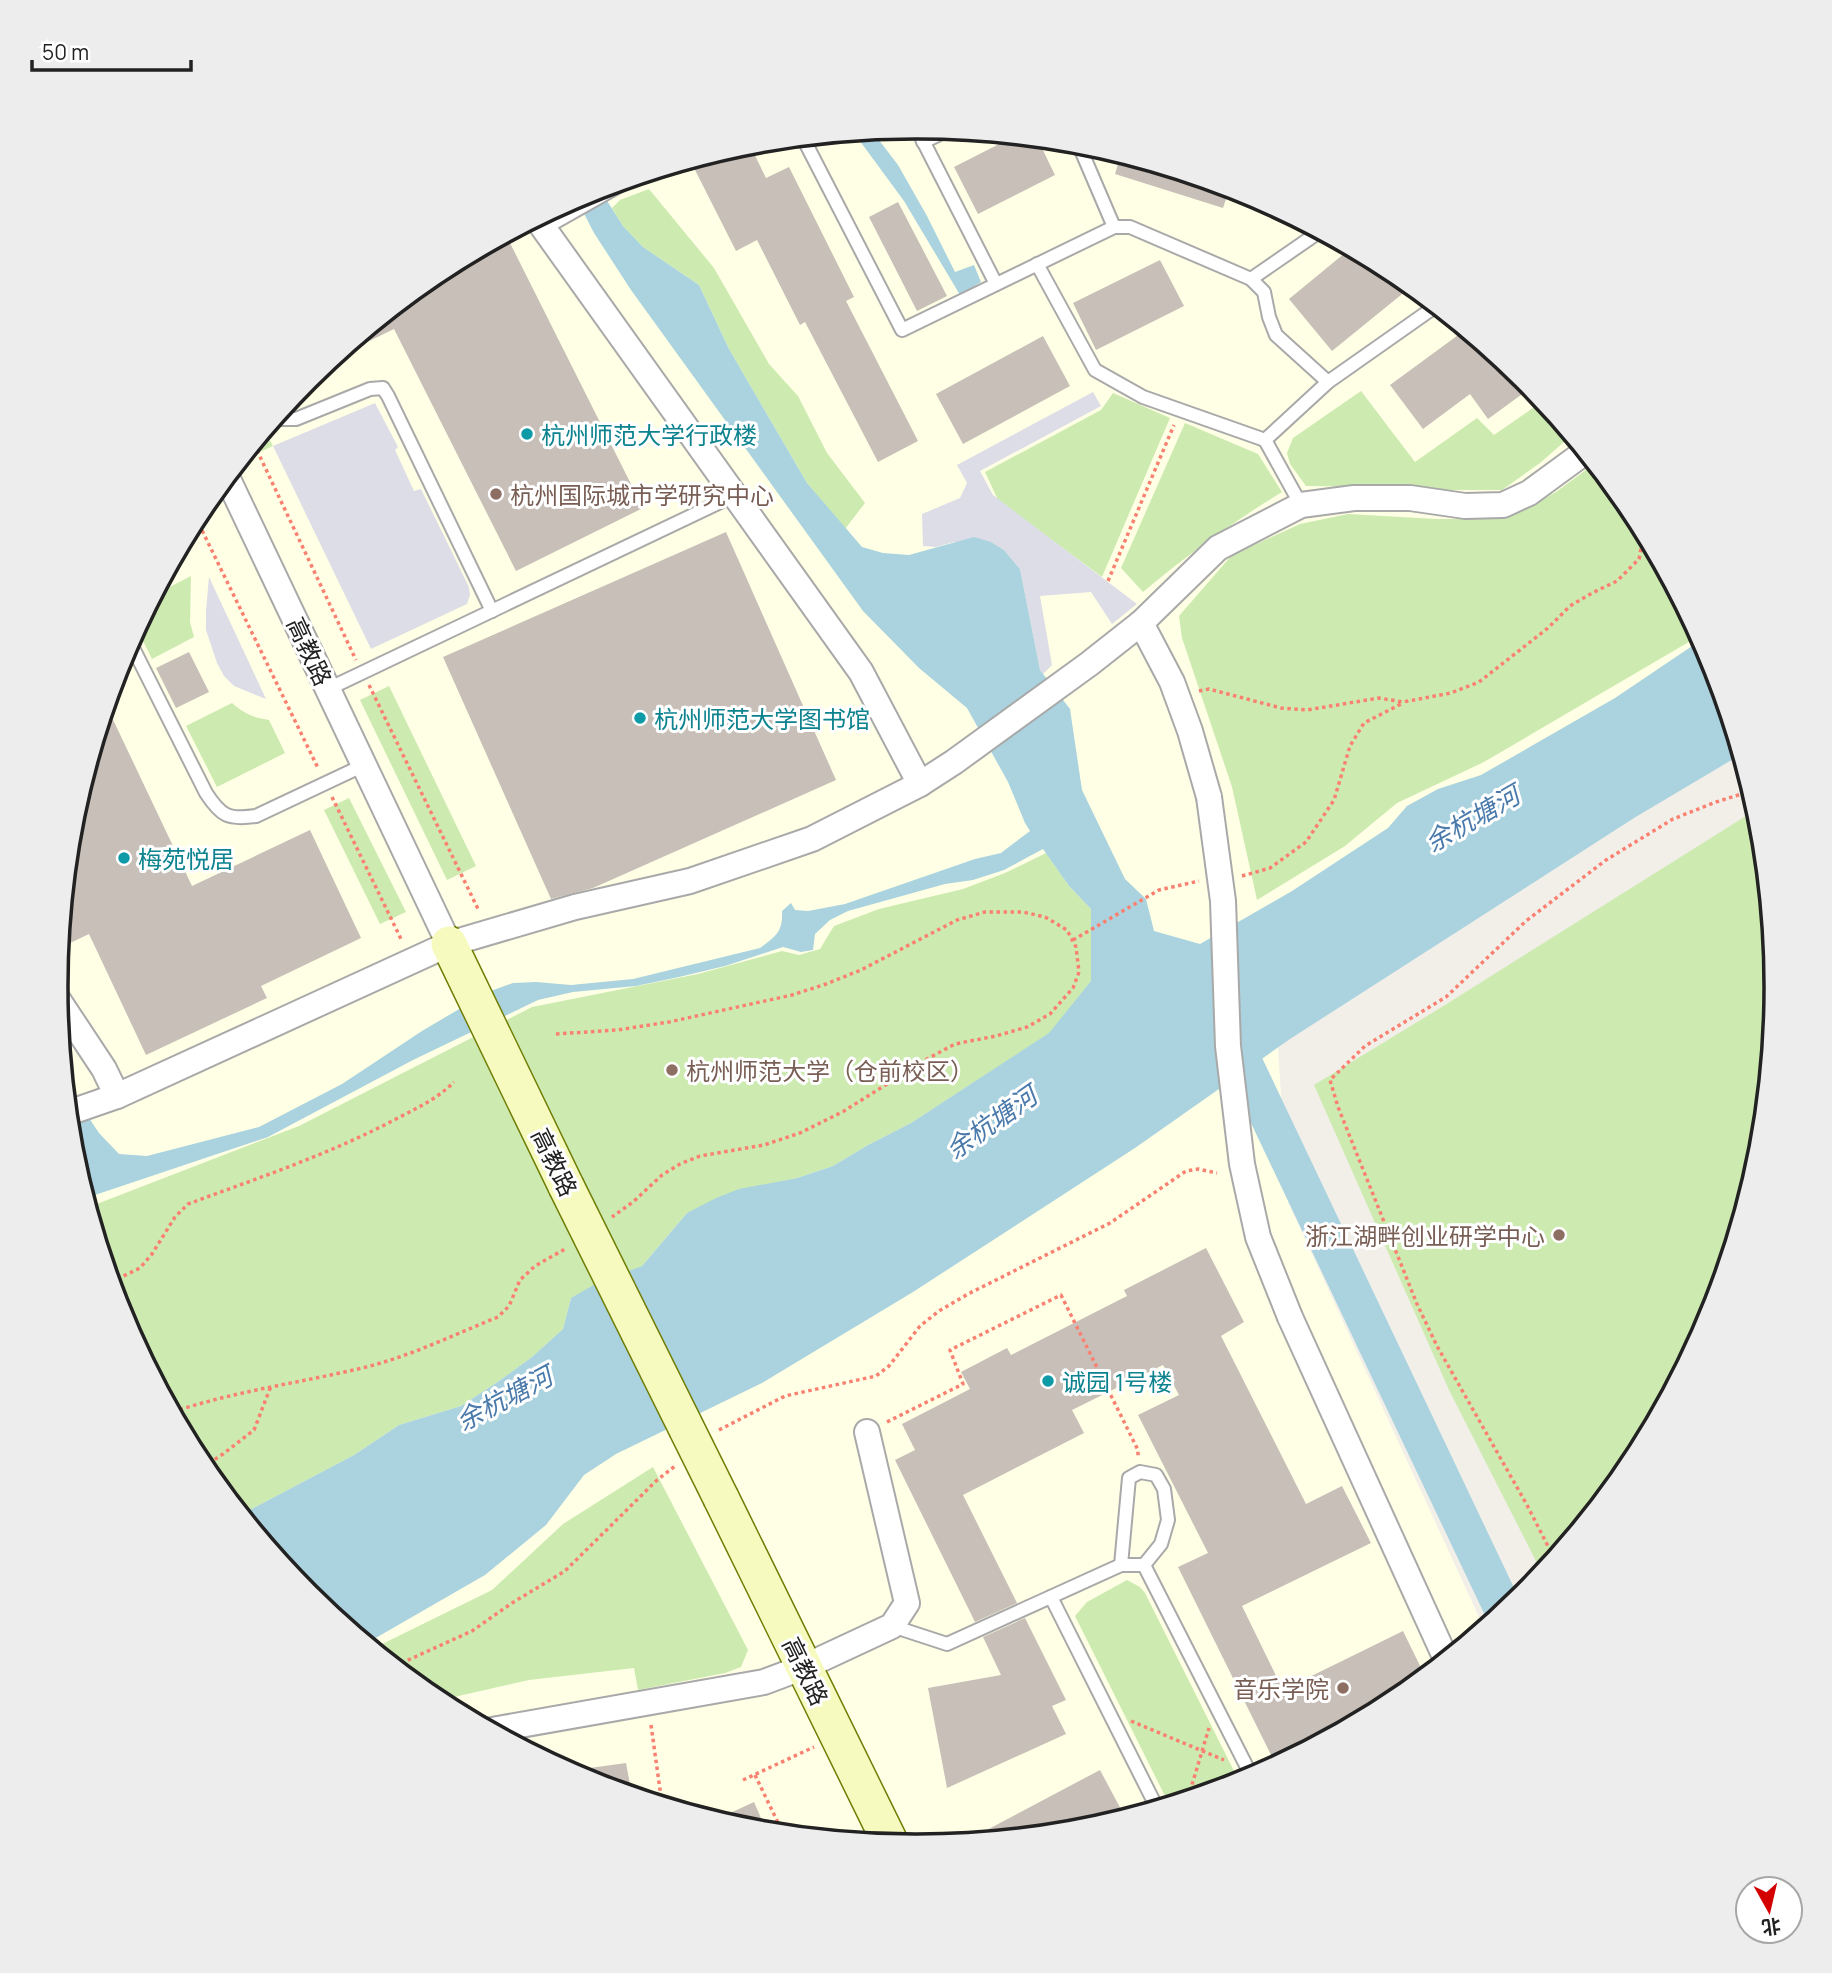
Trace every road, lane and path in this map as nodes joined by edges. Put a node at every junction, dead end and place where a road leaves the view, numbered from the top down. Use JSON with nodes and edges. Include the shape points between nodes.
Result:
{"nodes":[{"id":1,"x":922,"y":139,"type":"edge"},
{"id":2,"x":928,"y":139,"type":"edge"},
{"id":3,"x":923,"y":142,"type":"junction"},
{"id":4,"x":807,"y":146,"type":"edge"},
{"id":5,"x":1084,"y":156,"type":"edge"},
{"id":6,"x":577,"y":210,"type":"edge"},
{"id":7,"x":557,"y":219,"type":"edge"},
{"id":8,"x":541,"y":226,"type":"edge"},
{"id":9,"x":1114,"y":228,"type":"junction"},
{"id":10,"x":1312,"y":237,"type":"edge"},
{"id":11,"x":1037,"y":264,"type":"junction"},
{"id":12,"x":1251,"y":279,"type":"junction"},
{"id":13,"x":996,"y":284,"type":"junction"},
{"id":14,"x":1428,"y":311,"type":"edge"},
{"id":15,"x":1328,"y":382,"type":"junction"},
{"id":16,"x":1181,"y":410,"type":"junction"},
{"id":17,"x":287,"y":419,"type":"edge"},
{"id":18,"x":1265,"y":440,"type":"junction"},
{"id":19,"x":1578,"y":457,"type":"edge"},
{"id":20,"x":232,"y":486,"type":"edge"},
{"id":21,"x":735,"y":495,"type":"junction"},
{"id":22,"x":1301,"y":505,"type":"junction"},
{"id":23,"x":202,"y":530,"type":"edge"},
{"id":24,"x":1641,"y":548,"type":"edge"},
{"id":25,"x":1108,"y":581,"type":"dead end"},
{"id":26,"x":492,"y":611,"type":"junction"},
{"id":27,"x":1141,"y":623,"type":"junction"},
{"id":28,"x":136,"y":655,"type":"edge"},
{"id":29,"x":328,"y":689,"type":"junction"},
{"id":30,"x":1176,"y":694,"type":"junction"},
{"id":31,"x":1405,"y":702,"type":"junction"},
{"id":32,"x":364,"y":765,"type":"junction"},
{"id":33,"x":325,"y":783,"type":"junction"},
{"id":34,"x":920,"y":784,"type":"junction"},
{"id":35,"x":1741,"y":794,"type":"edge"},
{"id":36,"x":1232,"y":877,"type":"dead end"},
{"id":37,"x":1205,"y":880,"type":"dead end"},
{"id":38,"x":1073,"y":940,"type":"junction"},
{"id":39,"x":449,"y":944,"type":"junction"},
{"id":40,"x":412,"y":961,"type":"junction"},
{"id":41,"x":69,"y":1016,"type":"edge"},
{"id":42,"x":556,"y":1034,"type":"dead end"},
{"id":43,"x":454,"y":1082,"type":"dead end"},
{"id":44,"x":110,"y":1099,"type":"junction"},
{"id":45,"x":78,"y":1110,"type":"edge"},
{"id":46,"x":1217,"y":1173,"type":"dead end"},
{"id":47,"x":611,"y":1218,"type":"dead end"},
{"id":48,"x":569,"y":1246,"type":"dead end"},
{"id":49,"x":120,"y":1278,"type":"edge"},
{"id":50,"x":271,"y":1386,"type":"junction"},
{"id":51,"x":182,"y":1409,"type":"edge"},
{"id":52,"x":867,"y":1432,"type":"joint"},
{"id":53,"x":712,"y":1434,"type":"dead end"},
{"id":54,"x":213,"y":1460,"type":"edge"},
{"id":55,"x":675,"y":1465,"type":"dead end"},
{"id":56,"x":1140,"y":1472,"type":"junction"},
{"id":57,"x":1549,"y":1549,"type":"edge"},
{"id":58,"x":1121,"y":1565,"type":"junction"},
{"id":59,"x":1144,"y":1565,"type":"junction"},
{"id":60,"x":1051,"y":1597,"type":"junction"},
{"id":61,"x":892,"y":1626,"type":"junction"},
{"id":62,"x":1443,"y":1650,"type":"edge"},
{"id":63,"x":404,"y":1662,"type":"edge"},
{"id":64,"x":804,"y":1667,"type":"junction"},
{"id":65,"x":648,"y":1703,"type":"junction"},
{"id":66,"x":1216,"y":1706,"type":"junction"},
{"id":67,"x":1109,"y":1712,"type":"junction"},
{"id":68,"x":505,"y":1728,"type":"edge"},
{"id":69,"x":838,"y":1736,"type":"junction"},
{"id":70,"x":1203,"y":1751,"type":"junction"},
{"id":71,"x":1247,"y":1767,"type":"edge"},
{"id":72,"x":1241,"y":1770,"type":"edge"},
{"id":73,"x":755,"y":1774,"type":"junction"},
{"id":74,"x":743,"y":1780,"type":"dead end"},
{"id":75,"x":1191,"y":1788,"type":"edge"},
{"id":76,"x":661,"y":1794,"type":"edge"},
{"id":77,"x":1153,"y":1800,"type":"edge"},
{"id":78,"x":778,"y":1823,"type":"edge"},
{"id":79,"x":886,"y":1833,"type":"edge"}],
"edges":[{"from":1,"to":3,"type":"lane"},
{"from":2,"to":3,"type":"lane"},
{"from":3,"to":13,"type":"lane"},
{"from":4,"to":13,"type":"lane","via":[[902,330]]},
{"from":5,"to":9,"type":"lane"},
{"from":6,"to":7,"type":"lane"},
{"from":8,"to":21,"type":"street"},
{"from":9,"to":11,"type":"lane"},
{"from":9,"to":12,"type":"lane","via":[[1130,227]]},
{"from":10,"to":12,"type":"lane"},
{"from":11,"to":13,"type":"lane"},
{"from":11,"to":16,"type":"lane","via":[[1095,370],[1143,397]]},
{"from":12,"to":15,"type":"lane","via":[[1264,292],[1276,334]]},
{"from":14,"to":15,"type":"lane"},
{"from":15,"to":18,"type":"lane"},
{"from":16,"to":18,"type":"lane"},
{"from":16,"to":25,"type":"path"},
{"from":17,"to":26,"type":"lane","via":[[370,388],[383,388]]},
{"from":18,"to":22,"type":"lane"},
{"from":19,"to":22,"type":"street","via":[[1529,493],[1503,505],[1465,506],[1410,498],[1354,498]]},
{"from":20,"to":29,"type":"street","name":"高教路"},
{"from":21,"to":26,"type":"lane"},
{"from":21,"to":34,"type":"street","via":[[861,672]]},
{"from":22,"to":27,"type":"street","via":[[1218,548]]},
{"from":23,"to":33,"type":"path"},
{"from":24,"to":31,"type":"path","via":[[1639,559],[1618,581],[1570,606],[1479,682]]},
{"from":26,"to":29,"type":"lane"},
{"from":27,"to":30,"type":"street"},
{"from":27,"to":34,"type":"street"},
{"from":28,"to":33,"type":"lane","via":[[215,808],[239,818],[256,816]]},
{"from":29,"to":32,"type":"street","name":"高教路"},
{"from":30,"to":31,"type":"path","via":[[1209,689],[1281,708],[1307,709],[1379,698]]},
{"from":30,"to":62,"type":"street","bridge":true,"via":[[1209,797],[1223,901],[1228,1046],[1242,1164],[1258,1237]]},
{"from":31,"to":36,"type":"path","via":[[1364,723],[1350,746],[1334,800],[1306,842],[1270,868]]},
{"from":32,"to":33,"type":"lane"},
{"from":32,"to":39,"type":"street","name":"高教路"},
{"from":33,"to":40,"type":"path"},
{"from":34,"to":39,"type":"street","via":[[812,839],[690,881],[575,907]]},
{"from":35,"to":57,"type":"path","via":[[1673,818],[1606,860],[1526,922],[1446,997],[1365,1046],[1330,1080],[1417,1304]]},
{"from":37,"to":38,"type":"path","via":[[1159,890]]},
{"from":38,"to":42,"type":"path","via":[[1067,930],[1045,917],[985,912],[957,920],[861,970],[792,995],[669,1022]]},
{"from":38,"to":47,"type":"path","via":[[1079,971],[1073,988],[1050,1014],[1027,1027],[955,1044],[800,1133],[680,1164]]},
{"from":39,"to":40,"type":"street"},
{"from":39,"to":64,"type":"street","name":"高教路","bridge":true},
{"from":40,"to":44,"type":"street"},
{"from":41,"to":44,"type":"street","via":[[104,1069]]},
{"from":43,"to":49,"type":"path","via":[[440,1096],[378,1129],[188,1205],[140,1268]]},
{"from":44,"to":45,"type":"street"},
{"from":46,"to":53,"type":"path","via":[[1186,1171],[1110,1223],[939,1311],[876,1376],[785,1396]]},
{"from":48,"to":50,"type":"path","via":[[520,1280],[509,1306],[498,1317],[408,1355]]},
{"from":50,"to":51,"type":"path"},
{"from":50,"to":54,"type":"path","via":[[254,1430]]},
{"from":52,"to":56,"type":"path","via":[[963,1384],[950,1350],[1061,1295],[1138,1450]]},
{"from":52,"to":61,"type":"street","via":[[907,1603]]},
{"from":55,"to":63,"type":"path","via":[[565,1571],[472,1631]]},
{"from":56,"to":58,"type":"lane","via":[[1129,1478]]},
{"from":56,"to":59,"type":"lane","via":[[1156,1475],[1164,1489],[1168,1520],[1161,1544]]},
{"from":58,"to":59,"type":"lane"},
{"from":58,"to":60,"type":"lane"},
{"from":59,"to":66,"type":"lane"},
{"from":60,"to":61,"type":"lane","via":[[947,1644]]},
{"from":60,"to":67,"type":"lane"},
{"from":61,"to":64,"type":"street"},
{"from":64,"to":65,"type":"street","via":[[764,1682]]},
{"from":64,"to":69,"type":"street","name":"高教路"},
{"from":65,"to":68,"type":"street"},
{"from":65,"to":76,"type":"path"},
{"from":66,"to":70,"type":"path"},
{"from":66,"to":71,"type":"lane"},
{"from":67,"to":70,"type":"path"},
{"from":67,"to":77,"type":"lane"},
{"from":69,"to":73,"type":"path"},
{"from":69,"to":79,"type":"street","name":"高教路"},
{"from":70,"to":72,"type":"path"},
{"from":70,"to":75,"type":"path"},
{"from":73,"to":74,"type":"path"},
{"from":73,"to":78,"type":"path"}]}
